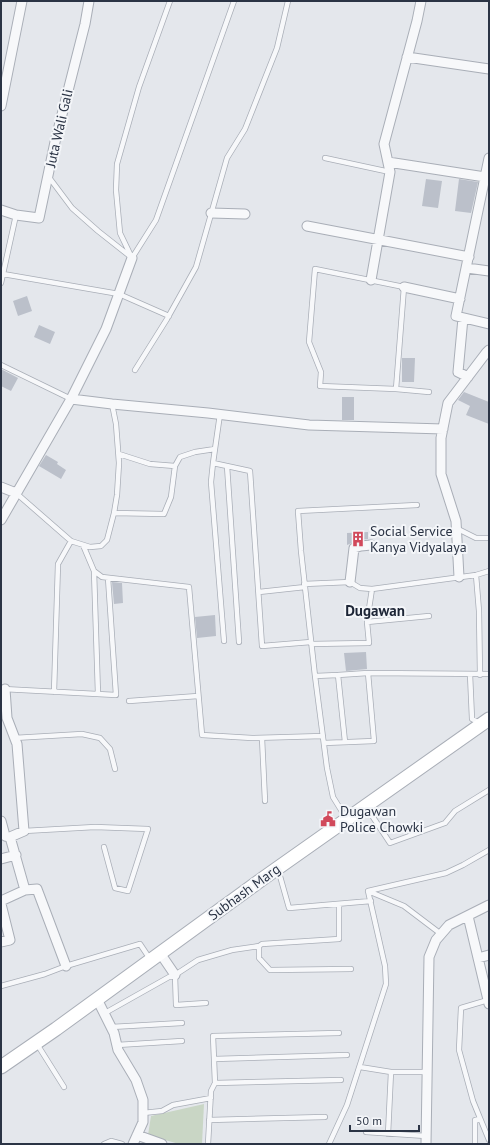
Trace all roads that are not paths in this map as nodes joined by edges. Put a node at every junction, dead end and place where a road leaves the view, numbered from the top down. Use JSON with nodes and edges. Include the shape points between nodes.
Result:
{"nodes":[{"id":1,"x":22,"y":1,"type":"edge"},
{"id":2,"x":89,"y":1,"type":"edge"},
{"id":3,"x":170,"y":1,"type":"edge"},
{"id":4,"x":234,"y":1,"type":"edge"},
{"id":5,"x":288,"y":1,"type":"edge"},
{"id":6,"x":421,"y":1,"type":"edge"},
{"id":7,"x":407,"y":57,"type":"junction"},
{"id":8,"x":489,"y":68,"type":"edge"},
{"id":9,"x":1,"y":106,"type":"edge"},
{"id":10,"x":325,"y":158,"type":"dead end"},
{"id":11,"x":489,"y":158,"type":"edge"},
{"id":12,"x":388,"y":162,"type":"junction"},
{"id":13,"x":390,"y":172,"type":"junction"},
{"id":14,"x":48,"y":176,"type":"junction"},
{"id":15,"x":485,"y":177,"type":"junction"},
{"id":16,"x":1,"y":210,"type":"edge"},
{"id":17,"x":211,"y":212,"type":"junction"},
{"id":18,"x":245,"y":214,"type":"dead end"},
{"id":19,"x":16,"y":215,"type":"junction"},
{"id":20,"x":307,"y":226,"type":"dead end"},
{"id":21,"x":378,"y":240,"type":"junction"},
{"id":22,"x":469,"y":257,"type":"junction"},
{"id":23,"x":132,"y":258,"type":"junction"},
{"id":24,"x":467,"y":268,"type":"junction"},
{"id":25,"x":489,"y":271,"type":"edge"},
{"id":26,"x":3,"y":274,"type":"junction"},
{"id":27,"x":371,"y":280,"type":"junction"},
{"id":28,"x":1,"y":283,"type":"edge"},
{"id":29,"x":404,"y":287,"type":"junction"},
{"id":30,"x":118,"y":294,"type":"junction"},
{"id":31,"x":460,"y":298,"type":"junction"},
{"id":32,"x":169,"y":316,"type":"junction"},
{"id":33,"x":463,"y":318,"type":"junction"},
{"id":34,"x":489,"y":324,"type":"edge"},
{"id":35,"x":489,"y":350,"type":"edge"},
{"id":36,"x":1,"y":365,"type":"edge"},
{"id":37,"x":134,"y":370,"type":"dead end"},
{"id":38,"x":468,"y":376,"type":"junction"},
{"id":39,"x":396,"y":389,"type":"junction"},
{"id":40,"x":429,"y":392,"type":"dead end"},
{"id":41,"x":71,"y":399,"type":"junction"},
{"id":42,"x":112,"y":404,"type":"junction"},
{"id":43,"x":220,"y":414,"type":"junction"},
{"id":44,"x":443,"y":429,"type":"junction"},
{"id":45,"x":215,"y":449,"type":"junction"},
{"id":46,"x":119,"y":454,"type":"junction"},
{"id":47,"x":213,"y":463,"type":"junction"},
{"id":48,"x":175,"y":466,"type":"junction"},
{"id":49,"x":227,"y":466,"type":"junction"},
{"id":50,"x":1,"y":487,"type":"edge"},
{"id":51,"x":16,"y":493,"type":"junction"},
{"id":52,"x":417,"y":505,"type":"dead end"},
{"id":53,"x":114,"y":513,"type":"junction"},
{"id":54,"x":1,"y":520,"type":"edge"},
{"id":55,"x":456,"y":528,"type":"junction"},
{"id":56,"x":489,"y":538,"type":"edge"},
{"id":57,"x":71,"y":542,"type":"junction"},
{"id":58,"x":83,"y":545,"type":"junction"},
{"id":59,"x":371,"y":545,"type":"dead end"},
{"id":60,"x":94,"y":571,"type":"junction"},
{"id":61,"x":489,"y":571,"type":"edge"},
{"id":62,"x":476,"y":575,"type":"junction"},
{"id":63,"x":459,"y":577,"type":"junction"},
{"id":64,"x":108,"y":578,"type":"junction"},
{"id":65,"x":350,"y":582,"type":"junction"},
{"id":66,"x":305,"y":585,"type":"junction"},
{"id":67,"x":372,"y":589,"type":"junction"},
{"id":68,"x":259,"y":592,"type":"junction"},
{"id":69,"x":429,"y":616,"type":"dead end"},
{"id":70,"x":368,"y":622,"type":"junction"},
{"id":71,"x":224,"y":641,"type":"dead end"},
{"id":72,"x":239,"y":642,"type":"dead end"},
{"id":73,"x":311,"y":643,"type":"junction"},
{"id":74,"x":368,"y":673,"type":"junction"},
{"id":75,"x":470,"y":674,"type":"junction"},
{"id":76,"x":489,"y":674,"type":"edge"},
{"id":77,"x":338,"y":675,"type":"junction"},
{"id":78,"x":480,"y":675,"type":"junction"},
{"id":79,"x":315,"y":676,"type":"junction"},
{"id":80,"x":3,"y":689,"type":"edge"},
{"id":81,"x":54,"y":692,"type":"junction"},
{"id":82,"x":98,"y":694,"type":"junction"},
{"id":83,"x":198,"y":696,"type":"junction"},
{"id":84,"x":129,"y":701,"type":"dead end"},
{"id":85,"x":485,"y":722,"type":"edge"},
{"id":86,"x":323,"y":736,"type":"junction"},
{"id":87,"x":14,"y":738,"type":"junction"},
{"id":88,"x":262,"y":738,"type":"junction"},
{"id":89,"x":324,"y":742,"type":"junction"},
{"id":90,"x":345,"y":742,"type":"junction"},
{"id":91,"x":115,"y":770,"type":"dead end"},
{"id":92,"x":489,"y":790,"type":"edge"},
{"id":93,"x":265,"y":801,"type":"dead end"},
{"id":94,"x":366,"y":806,"type":"junction"},
{"id":95,"x":347,"y":820,"type":"junction"},
{"id":96,"x":1,"y":821,"type":"edge"},
{"id":97,"x":24,"y":831,"type":"junction"},
{"id":98,"x":10,"y":837,"type":"junction"},
{"id":99,"x":104,"y":847,"type":"dead end"},
{"id":100,"x":489,"y":850,"type":"edge"},
{"id":101,"x":16,"y":855,"type":"junction"},
{"id":102,"x":1,"y":859,"type":"edge"},
{"id":103,"x":277,"y":868,"type":"junction"},
{"id":104,"x":25,"y":890,"type":"junction"},
{"id":105,"x":368,"y":891,"type":"junction"},
{"id":106,"x":371,"y":901,"type":"junction"},
{"id":107,"x":1,"y":902,"type":"edge"},
{"id":108,"x":339,"y":904,"type":"junction"},
{"id":109,"x":489,"y":906,"type":"edge"},
{"id":110,"x":2,"y":915,"type":"edge"},
{"id":111,"x":468,"y":916,"type":"junction"},
{"id":112,"x":441,"y":934,"type":"junction"},
{"id":113,"x":1,"y":942,"type":"edge"},
{"id":114,"x":259,"y":946,"type":"junction"},
{"id":115,"x":489,"y":955,"type":"edge"},
{"id":116,"x":155,"y":956,"type":"junction"},
{"id":117,"x":478,"y":958,"type":"junction"},
{"id":118,"x":66,"y":966,"type":"junction"},
{"id":119,"x":351,"y":969,"type":"dead end"},
{"id":120,"x":174,"y":975,"type":"junction"},
{"id":121,"x":1,"y":986,"type":"edge"},
{"id":122,"x":97,"y":998,"type":"junction"},
{"id":123,"x":206,"y":1002,"type":"dead end"},
{"id":124,"x":488,"y":1002,"type":"edge"},
{"id":125,"x":104,"y":1014,"type":"junction"},
{"id":126,"x":182,"y":1023,"type":"dead end"},
{"id":127,"x":111,"y":1027,"type":"junction"},
{"id":128,"x":339,"y":1033,"type":"dead end"},
{"id":129,"x":182,"y":1041,"type":"dead end"},
{"id":130,"x":36,"y":1042,"type":"junction"},
{"id":131,"x":117,"y":1046,"type":"junction"},
{"id":132,"x":347,"y":1055,"type":"dead end"},
{"id":133,"x":214,"y":1059,"type":"junction"},
{"id":134,"x":1,"y":1067,"type":"edge"},
{"id":135,"x":360,"y":1068,"type":"junction"},
{"id":136,"x":391,"y":1072,"type":"junction"},
{"id":137,"x":427,"y":1072,"type":"junction"},
{"id":138,"x":341,"y":1080,"type":"dead end"},
{"id":139,"x":215,"y":1083,"type":"junction"},
{"id":140,"x":64,"y":1087,"type":"dead end"},
{"id":141,"x":211,"y":1098,"type":"junction"},
{"id":142,"x":143,"y":1113,"type":"junction"},
{"id":143,"x":325,"y":1117,"type":"dead end"},
{"id":144,"x":480,"y":1119,"type":"junction"},
{"id":145,"x":209,"y":1120,"type":"junction"},
{"id":146,"x":366,"y":1132,"type":"dead end"},
{"id":147,"x":388,"y":1134,"type":"junction"},
{"id":148,"x":137,"y":1135,"type":"junction"},
{"id":149,"x":426,"y":1140,"type":"edge"},
{"id":150,"x":489,"y":1140,"type":"edge"},
{"id":151,"x":104,"y":1144,"type":"edge"},
{"id":152,"x":122,"y":1144,"type":"edge"},
{"id":153,"x":134,"y":1144,"type":"edge"},
{"id":154,"x":162,"y":1144,"type":"edge"},
{"id":155,"x":208,"y":1144,"type":"edge"},
{"id":156,"x":329,"y":1144,"type":"edge"},
{"id":157,"x":475,"y":1144,"type":"edge"}],
"edges":[{"from":1,"to":9,"type":"street"},
{"from":2,"to":14,"type":"street","name":"Juta Wali Gali"},
{"from":3,"to":23,"type":"lane","via":[[117,164],[116,190],[120,233]]},
{"from":4,"to":23,"type":"lane","via":[[156,220]]},
{"from":5,"to":17,"type":"lane","via":[[277,48],[245,129],[227,158]]},
{"from":6,"to":7,"type":"street"},
{"from":7,"to":8,"type":"street"},
{"from":7,"to":12,"type":"street","via":[[384,144]]},
{"from":10,"to":13,"type":"lane"},
{"from":11,"to":15,"type":"street"},
{"from":12,"to":13,"type":"street"},
{"from":12,"to":15,"type":"street"},
{"from":13,"to":21,"type":"street"},
{"from":14,"to":19,"type":"street","name":"Juta Wali Gali","via":[[40,218]]},
{"from":14,"to":23,"type":"lane","via":[[72,208]]},
{"from":15,"to":22,"type":"street"},
{"from":16,"to":19,"type":"street","name":"Juta Wali Gali"},
{"from":17,"to":18,"type":"street"},
{"from":17,"to":32,"type":"lane","via":[[196,267]]},
{"from":19,"to":26,"type":"lane"},
{"from":20,"to":21,"type":"street"},
{"from":21,"to":22,"type":"street"},
{"from":21,"to":27,"type":"street"},
{"from":22,"to":24,"type":"street"},
{"from":23,"to":30,"type":"street"},
{"from":24,"to":25,"type":"street"},
{"from":24,"to":31,"type":"street"},
{"from":26,"to":28,"type":"lane"},
{"from":26,"to":30,"type":"lane"},
{"from":27,"to":29,"type":"lane"},
{"from":27,"to":39,"type":"lane","via":[[314,269],[309,342],[321,372],[320,386]]},
{"from":29,"to":31,"type":"street"},
{"from":29,"to":39,"type":"lane"},
{"from":30,"to":32,"type":"lane"},
{"from":30,"to":41,"type":"street","via":[[106,329]]},
{"from":31,"to":33,"type":"street","via":[[456,316]]},
{"from":32,"to":37,"type":"lane"},
{"from":33,"to":34,"type":"street"},
{"from":33,"to":38,"type":"street","via":[[458,372]]},
{"from":35,"to":38,"type":"street"},
{"from":36,"to":41,"type":"lane"},
{"from":38,"to":44,"type":"street","via":[[448,403]]},
{"from":39,"to":40,"type":"lane"},
{"from":41,"to":42,"type":"street"},
{"from":41,"to":51,"type":"street"},
{"from":42,"to":43,"type":"street"},
{"from":42,"to":46,"type":"lane"},
{"from":43,"to":44,"type":"street","via":[[309,426]]},
{"from":43,"to":45,"type":"lane"},
{"from":44,"to":55,"type":"street","via":[[441,474]]},
{"from":45,"to":47,"type":"lane"},
{"from":45,"to":48,"type":"lane","via":[[180,457]]},
{"from":46,"to":48,"type":"lane","via":[[150,464]]},
{"from":46,"to":53,"type":"lane"},
{"from":47,"to":49,"type":"lane"},
{"from":47,"to":71,"type":"lane","via":[[211,482]]},
{"from":48,"to":53,"type":"lane","via":[[171,496],[164,514]]},
{"from":49,"to":68,"type":"lane","via":[[250,471]]},
{"from":49,"to":72,"type":"lane"},
{"from":50,"to":51,"type":"street"},
{"from":51,"to":54,"type":"street"},
{"from":51,"to":57,"type":"lane"},
{"from":52,"to":66,"type":"lane","via":[[298,511]]},
{"from":53,"to":58,"type":"lane","via":[[107,540],[101,546]]},
{"from":55,"to":56,"type":"lane","via":[[476,538]]},
{"from":55,"to":63,"type":"street"},
{"from":57,"to":58,"type":"lane"},
{"from":57,"to":81,"type":"lane","via":[[58,564]]},
{"from":58,"to":60,"type":"lane"},
{"from":59,"to":65,"type":"street","via":[[354,548]]},
{"from":60,"to":64,"type":"lane"},
{"from":60,"to":82,"type":"lane"},
{"from":61,"to":62,"type":"lane"},
{"from":62,"to":63,"type":"lane"},
{"from":62,"to":78,"type":"lane"},
{"from":63,"to":67,"type":"lane"},
{"from":64,"to":82,"type":"lane","via":[[116,695]]},
{"from":64,"to":83,"type":"lane","via":[[189,587]]},
{"from":65,"to":66,"type":"lane"},
{"from":65,"to":67,"type":"lane","via":[[360,588]]},
{"from":66,"to":68,"type":"lane"},
{"from":66,"to":73,"type":"lane"},
{"from":67,"to":70,"type":"lane"},
{"from":68,"to":73,"type":"lane","via":[[262,646]]},
{"from":69,"to":70,"type":"lane"},
{"from":70,"to":73,"type":"lane","via":[[369,643]]},
{"from":73,"to":79,"type":"lane"},
{"from":74,"to":75,"type":"lane"},
{"from":74,"to":77,"type":"lane"},
{"from":74,"to":90,"type":"lane","via":[[374,741]]},
{"from":75,"to":78,"type":"lane"},
{"from":75,"to":85,"type":"lane","via":[[472,719]]},
{"from":76,"to":78,"type":"lane"},
{"from":77,"to":79,"type":"lane"},
{"from":77,"to":90,"type":"lane"},
{"from":79,"to":86,"type":"lane"},
{"from":80,"to":81,"type":"lane"},
{"from":80,"to":87,"type":"street","via":[[7,718]]},
{"from":81,"to":82,"type":"lane"},
{"from":83,"to":84,"type":"lane"},
{"from":83,"to":88,"type":"lane","via":[[202,735]]},
{"from":85,"to":94,"type":"main road","name":"Subhash Marg"},
{"from":86,"to":88,"type":"lane"},
{"from":86,"to":89,"type":"lane"},
{"from":87,"to":91,"type":"lane","via":[[82,734],[100,738],[110,749]]},
{"from":87,"to":97,"type":"street","via":[[17,744]]},
{"from":88,"to":93,"type":"lane"},
{"from":89,"to":90,"type":"lane"},
{"from":89,"to":95,"type":"lane","via":[[333,797]]},
{"from":92,"to":94,"type":"lane","via":[[455,811],[445,823],[390,843]]},
{"from":94,"to":95,"type":"main road","name":"Subhash Marg"},
{"from":95,"to":103,"type":"main road","name":"Subhash Marg"},
{"from":96,"to":98,"type":"street","via":[[5,836]]},
{"from":97,"to":98,"type":"street"},
{"from":97,"to":99,"type":"lane","via":[[95,827],[148,830],[128,891],[115,888]]},
{"from":98,"to":101,"type":"street"},
{"from":100,"to":105,"type":"lane","via":[[446,873]]},
{"from":101,"to":102,"type":"street"},
{"from":101,"to":104,"type":"street"},
{"from":103,"to":108,"type":"lane","via":[[289,908]]},
{"from":103,"to":116,"type":"main road","name":"Subhash Marg"},
{"from":104,"to":107,"type":"street"},
{"from":104,"to":118,"type":"street","via":[[37,889]]},
{"from":105,"to":106,"type":"lane"},
{"from":105,"to":112,"type":"lane","via":[[404,906]]},
{"from":106,"to":108,"type":"lane"},
{"from":106,"to":135,"type":"lane","via":[[385,966],[386,984]]},
{"from":107,"to":110,"type":"street"},
{"from":108,"to":114,"type":"lane","via":[[339,939]]},
{"from":109,"to":111,"type":"street"},
{"from":110,"to":113,"type":"street","via":[[10,940]]},
{"from":111,"to":112,"type":"street","via":[[449,925]]},
{"from":111,"to":117,"type":"street"},
{"from":112,"to":137,"type":"street","via":[[429,957]]},
{"from":114,"to":119,"type":"lane","via":[[259,958],[270,970]]},
{"from":114,"to":120,"type":"lane","via":[[232,950],[198,960]]},
{"from":115,"to":117,"type":"street"},
{"from":116,"to":118,"type":"lane","via":[[140,944]]},
{"from":116,"to":120,"type":"street"},
{"from":116,"to":122,"type":"main road","name":"Subhash Marg"},
{"from":117,"to":124,"type":"street"},
{"from":118,"to":121,"type":"lane"},
{"from":120,"to":123,"type":"lane","via":[[176,1005]]},
{"from":120,"to":125,"type":"lane"},
{"from":122,"to":125,"type":"street"},
{"from":122,"to":130,"type":"main road","name":"Subhash Marg"},
{"from":124,"to":144,"type":"lane","via":[[461,1008],[458,1050]]},
{"from":125,"to":127,"type":"street"},
{"from":126,"to":127,"type":"lane"},
{"from":127,"to":131,"type":"street"},
{"from":128,"to":133,"type":"lane","via":[[214,1036]]},
{"from":129,"to":131,"type":"lane"},
{"from":130,"to":134,"type":"main road","name":"Subhash Marg"},
{"from":130,"to":140,"type":"lane"},
{"from":131,"to":142,"type":"street","via":[[136,1080],[143,1100]]},
{"from":132,"to":133,"type":"lane"},
{"from":133,"to":139,"type":"lane"},
{"from":135,"to":136,"type":"lane"},
{"from":135,"to":156,"type":"lane"},
{"from":136,"to":137,"type":"lane"},
{"from":136,"to":147,"type":"lane"},
{"from":137,"to":149,"type":"street"},
{"from":138,"to":139,"type":"lane"},
{"from":139,"to":141,"type":"lane"},
{"from":141,"to":142,"type":"lane","via":[[173,1105],[162,1111]]},
{"from":141,"to":145,"type":"lane"},
{"from":142,"to":148,"type":"street","via":[[143,1122]]},
{"from":143,"to":145,"type":"lane"},
{"from":144,"to":150,"type":"lane"},
{"from":144,"to":157,"type":"lane","via":[[474,1120]]},
{"from":145,"to":155,"type":"lane"},
{"from":146,"to":147,"type":"lane"},
{"from":147,"to":149,"type":"lane"},
{"from":148,"to":153,"type":"street"},
{"from":148,"to":154,"type":"street"},
{"from":151,"to":152,"type":"lane","via":[[111,1141]]}]}
